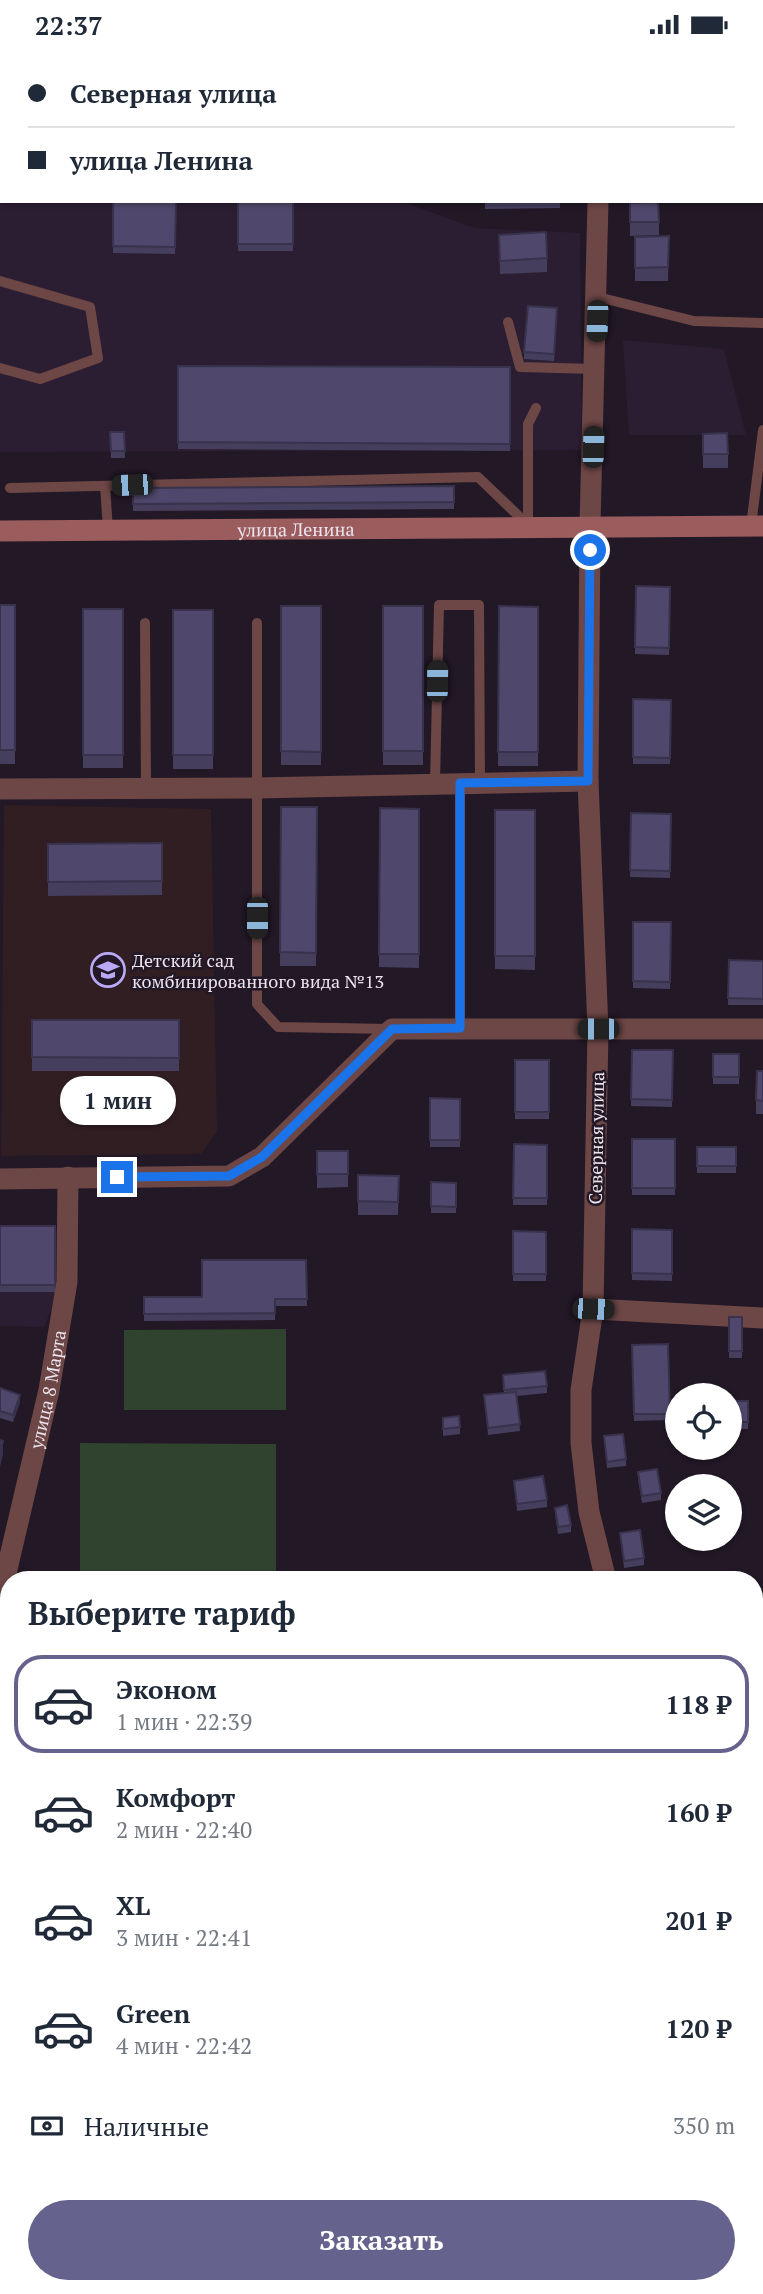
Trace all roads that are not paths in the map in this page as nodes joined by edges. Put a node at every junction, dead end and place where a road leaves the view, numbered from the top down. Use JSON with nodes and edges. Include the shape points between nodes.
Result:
{"nodes":[{"id":1,"x":598,"y":203,"type":"edge"},
{"id":2,"x":0,"y":281,"type":"edge"},
{"id":3,"x":598,"y":297,"type":"junction"},
{"id":4,"x":508,"y":322,"type":"dead end"},
{"id":5,"x":763,"y":323,"type":"edge"},
{"id":6,"x":0,"y":368,"type":"edge"},
{"id":7,"x":596,"y":369,"type":"junction"},
{"id":8,"x":536,"y":408,"type":"dead end"},
{"id":9,"x":763,"y":430,"type":"edge"},
{"id":10,"x":105,"y":486,"type":"junction"},
{"id":11,"x":10,"y":488,"type":"dead end"},
{"id":12,"x":528,"y":525,"type":"junction"},
{"id":13,"x":590,"y":525,"type":"junction"},
{"id":14,"x":757,"y":526,"type":"edge"},
{"id":15,"x":108,"y":530,"type":"junction"},
{"id":16,"x":0,"y":531,"type":"edge"},
{"id":17,"x":145,"y":622,"type":"dead end"},
{"id":18,"x":257,"y":623,"type":"dead end"},
{"id":19,"x":588,"y":781,"type":"junction"},
{"id":20,"x":470,"y":783,"type":"junction"},
{"id":21,"x":435,"y":784,"type":"junction"},
{"id":22,"x":146,"y":788,"type":"junction"},
{"id":23,"x":256,"y":788,"type":"junction"},
{"id":24,"x":0,"y":789,"type":"edge"},
{"id":25,"x":460,"y":1028,"type":"junction"},
{"id":26,"x":392,"y":1029,"type":"junction"},
{"id":27,"x":598,"y":1029,"type":"junction"},
{"id":28,"x":763,"y":1029,"type":"edge"},
{"id":29,"x":68,"y":1177,"type":"junction"},
{"id":30,"x":0,"y":1179,"type":"edge"},
{"id":31,"x":593,"y":1309,"type":"junction"},
{"id":32,"x":763,"y":1318,"type":"edge"},
{"id":33,"x":6,"y":1571,"type":"edge"},
{"id":34,"x":604,"y":1571,"type":"edge"}],
"edges":[{"from":1,"to":3,"type":"street","name":"Северная улица"},
{"from":2,"to":6,"type":"lane","via":[[90,307],[98,358],[40,379]]},
{"from":3,"to":5,"type":"lane","via":[[694,321]]},
{"from":3,"to":7,"type":"street","name":"Северная улица"},
{"from":4,"to":7,"type":"lane","via":[[520,367]]},
{"from":7,"to":13,"type":"street","name":"Северная улица"},
{"from":8,"to":12,"type":"lane","via":[[528,424]]},
{"from":9,"to":14,"type":"lane"},
{"from":10,"to":11,"type":"lane"},
{"from":10,"to":12,"type":"lane","via":[[478,477]]},
{"from":10,"to":15,"type":"lane"},
{"from":12,"to":13,"type":"street","name":"улица Ленина"},
{"from":12,"to":15,"type":"street","name":"улица Ленина"},
{"from":13,"to":14,"type":"street","name":"улица Ленина"},
{"from":13,"to":19,"type":"street","name":"Северная улица"},
{"from":15,"to":16,"type":"street","name":"улица Ленина"},
{"from":17,"to":22,"type":"lane"},
{"from":18,"to":23,"type":"lane"},
{"from":19,"to":20,"type":"street"},
{"from":19,"to":27,"type":"street","name":"Северная улица"},
{"from":20,"to":21,"type":"street"},
{"from":20,"to":21,"type":"lane","via":[[479,605],[439,605]]},
{"from":20,"to":25,"type":"lane"},
{"from":21,"to":23,"type":"street"},
{"from":22,"to":23,"type":"street"},
{"from":22,"to":24,"type":"street"},
{"from":23,"to":26,"type":"lane","via":[[257,1004],[278,1027]]},
{"from":25,"to":26,"type":"street"},
{"from":25,"to":27,"type":"street"},
{"from":26,"to":29,"type":"street","via":[[262,1157],[229,1176]]},
{"from":27,"to":28,"type":"street"},
{"from":27,"to":31,"type":"street","name":"Северная улица"},
{"from":29,"to":30,"type":"street"},
{"from":29,"to":33,"type":"street","name":"улица 8 Марта","via":[[66,1282],[54,1363]]},
{"from":31,"to":32,"type":"street"},
{"from":31,"to":34,"type":"street","name":"Северная улица","via":[[581,1390],[581,1443],[589,1512]]}]}
